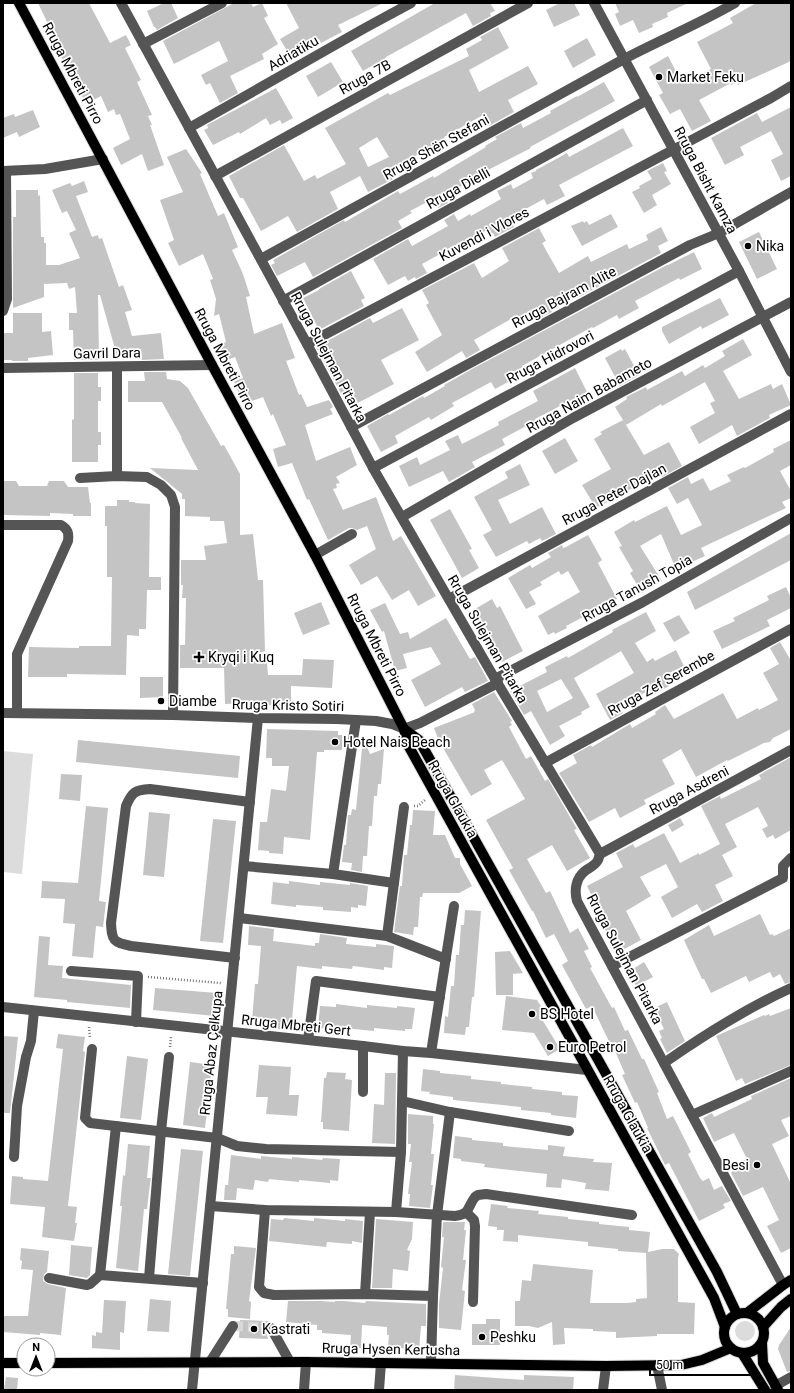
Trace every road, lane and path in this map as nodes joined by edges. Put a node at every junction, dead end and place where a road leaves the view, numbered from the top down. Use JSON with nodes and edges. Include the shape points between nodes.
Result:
{"nodes":[{"id":1,"x":19,"y":3,"type":"edge"},
{"id":2,"x":121,"y":3,"type":"edge"},
{"id":3,"x":222,"y":3,"type":"edge"},
{"id":4,"x":411,"y":3,"type":"edge"},
{"id":5,"x":528,"y":3,"type":"edge"},
{"id":6,"x":594,"y":3,"type":"edge"},
{"id":7,"x":735,"y":3,"type":"edge"},
{"id":8,"x":143,"y":44,"type":"junction"},
{"id":9,"x":624,"y":59,"type":"junction"},
{"id":10,"x":791,"y":86,"type":"edge"},
{"id":11,"x":647,"y":100,"type":"junction"},
{"id":12,"x":189,"y":128,"type":"junction"},
{"id":13,"x":673,"y":149,"type":"junction"},
{"id":14,"x":103,"y":159,"type":"junction"},
{"id":15,"x":4,"y":171,"type":"edge"},
{"id":16,"x":215,"y":176,"type":"junction"},
{"id":17,"x":791,"y":192,"type":"edge"},
{"id":18,"x":719,"y":232,"type":"junction"},
{"id":19,"x":261,"y":259,"type":"junction"},
{"id":20,"x":739,"y":271,"type":"junction"},
{"id":21,"x":283,"y":301,"type":"junction"},
{"id":22,"x":791,"y":302,"type":"edge"},
{"id":23,"x":3,"y":311,"type":"edge"},
{"id":24,"x":764,"y":317,"type":"junction"},
{"id":25,"x":307,"y":344,"type":"junction"},
{"id":26,"x":212,"y":365,"type":"junction"},
{"id":27,"x":117,"y":367,"type":"junction"},
{"id":28,"x":3,"y":368,"type":"edge"},
{"id":29,"x":791,"y":372,"type":"edge"},
{"id":30,"x":791,"y":414,"type":"edge"},
{"id":31,"x":351,"y":427,"type":"junction"},
{"id":32,"x":374,"y":468,"type":"junction"},
{"id":33,"x":117,"y":476,"type":"junction"},
{"id":34,"x":80,"y":478,"type":"dead end"},
{"id":35,"x":402,"y":517,"type":"junction"},
{"id":36,"x":791,"y":518,"type":"edge"},
{"id":37,"x":3,"y":526,"type":"edge"},
{"id":38,"x":352,"y":534,"type":"dead end"},
{"id":39,"x":315,"y":555,"type":"junction"},
{"id":40,"x":449,"y":599,"type":"junction"},
{"id":41,"x":791,"y":629,"type":"edge"},
{"id":42,"x":497,"y":681,"type":"junction"},
{"id":43,"x":3,"y":713,"type":"edge"},
{"id":44,"x":17,"y":713,"type":"junction"},
{"id":45,"x":173,"y":715,"type":"junction"},
{"id":46,"x":258,"y":718,"type":"junction"},
{"id":47,"x":356,"y":720,"type":"junction"},
{"id":48,"x":404,"y":729,"type":"junction"},
{"id":49,"x":791,"y":750,"type":"edge"},
{"id":50,"x":545,"y":763,"type":"junction"},
{"id":51,"x":433,"y":792,"type":"junction"},
{"id":52,"x":250,"y":802,"type":"junction"},
{"id":53,"x":404,"y":807,"type":"joint"},
{"id":54,"x":600,"y":854,"type":"junction"},
{"id":55,"x":791,"y":858,"type":"edge"},
{"id":56,"x":244,"y":866,"type":"junction"},
{"id":57,"x":333,"y":874,"type":"junction"},
{"id":58,"x":394,"y":883,"type":"junction"},
{"id":59,"x":454,"y":906,"type":"dead end"},
{"id":60,"x":239,"y":918,"type":"junction"},
{"id":61,"x":387,"y":936,"type":"junction"},
{"id":62,"x":235,"y":958,"type":"junction"},
{"id":63,"x":446,"y":959,"type":"junction"},
{"id":64,"x":612,"y":966,"type":"junction"},
{"id":65,"x":71,"y":971,"type":"dead end"},
{"id":66,"x":138,"y":976,"type":"junction"},
{"id":67,"x":232,"y":984,"type":"junction"},
{"id":68,"x":791,"y":988,"type":"edge"},
{"id":69,"x":440,"y":997,"type":"junction"},
{"id":70,"x":3,"y":1007,"type":"edge"},
{"id":71,"x":34,"y":1011,"type":"junction"},
{"id":72,"x":87,"y":1016,"type":"junction"},
{"id":73,"x":136,"y":1022,"type":"junction"},
{"id":74,"x":172,"y":1025,"type":"junction"},
{"id":75,"x":228,"y":1031,"type":"junction"},
{"id":76,"x":308,"y":1040,"type":"junction"},
{"id":77,"x":362,"y":1046,"type":"junction"},
{"id":78,"x":92,"y":1049,"type":"joint"},
{"id":79,"x":403,"y":1051,"type":"junction"},
{"id":80,"x":432,"y":1053,"type":"junction"},
{"id":81,"x":169,"y":1057,"type":"joint"},
{"id":82,"x":664,"y":1063,"type":"junction"},
{"id":83,"x":587,"y":1070,"type":"junction"},
{"id":84,"x":791,"y":1070,"type":"edge"},
{"id":85,"x":363,"y":1092,"type":"dead end"},
{"id":86,"x":402,"y":1101,"type":"junction"},
{"id":87,"x":450,"y":1112,"type":"junction"},
{"id":88,"x":692,"y":1115,"type":"junction"},
{"id":89,"x":116,"y":1126,"type":"junction"},
{"id":90,"x":161,"y":1131,"type":"junction"},
{"id":91,"x":569,"y":1131,"type":"dead end"},
{"id":92,"x":217,"y":1138,"type":"junction"},
{"id":93,"x":401,"y":1152,"type":"junction"},
{"id":94,"x":14,"y":1157,"type":"dead end"},
{"id":95,"x":210,"y":1206,"type":"junction"},
{"id":96,"x":265,"y":1210,"type":"junction"},
{"id":97,"x":370,"y":1212,"type":"junction"},
{"id":98,"x":396,"y":1212,"type":"junction"},
{"id":99,"x":467,"y":1213,"type":"junction"},
{"id":100,"x":632,"y":1214,"type":"dead end"},
{"id":101,"x":437,"y":1216,"type":"junction"},
{"id":102,"x":100,"y":1274,"type":"junction"},
{"id":103,"x":49,"y":1278,"type":"dead end"},
{"id":104,"x":149,"y":1278,"type":"junction"},
{"id":105,"x":203,"y":1283,"type":"junction"},
{"id":106,"x":787,"y":1283,"type":"edge"},
{"id":107,"x":365,"y":1294,"type":"junction"},
{"id":108,"x":433,"y":1296,"type":"junction"},
{"id":109,"x":791,"y":1299,"type":"edge"},
{"id":110,"x":473,"y":1302,"type":"dead end"},
{"id":111,"x":742,"y":1313,"type":"junction"},
{"id":112,"x":233,"y":1326,"type":"dead end"},
{"id":113,"x":725,"y":1327,"type":"junction"},
{"id":114,"x":763,"y":1327,"type":"junction"},
{"id":115,"x":271,"y":1328,"type":"dead end"},
{"id":116,"x":762,"y":1343,"type":"junction"},
{"id":117,"x":731,"y":1348,"type":"junction"},
{"id":118,"x":742,"y":1353,"type":"junction"},
{"id":119,"x":210,"y":1362,"type":"junction"},
{"id":120,"x":290,"y":1362,"type":"junction"},
{"id":121,"x":306,"y":1362,"type":"junction"},
{"id":122,"x":3,"y":1363,"type":"edge"},
{"id":123,"x":16,"y":1363,"type":"edge"},
{"id":124,"x":56,"y":1363,"type":"edge"},
{"id":125,"x":195,"y":1363,"type":"junction"},
{"id":126,"x":381,"y":1363,"type":"junction"},
{"id":127,"x":432,"y":1363,"type":"junction"},
{"id":128,"x":657,"y":1365,"type":"junction"},
{"id":129,"x":606,"y":1366,"type":"junction"},
{"id":130,"x":791,"y":1378,"type":"edge"},
{"id":131,"x":776,"y":1388,"type":"edge"},
{"id":132,"x":192,"y":1390,"type":"edge"},
{"id":133,"x":304,"y":1390,"type":"edge"},
{"id":134,"x":379,"y":1390,"type":"edge"},
{"id":135,"x":603,"y":1390,"type":"edge"},
{"id":136,"x":662,"y":1390,"type":"edge"},
{"id":137,"x":765,"y":1390,"type":"edge"}],
"edges":[{"from":1,"to":14,"type":"main road","name":"Rruga Mbreti Pirro"},
{"from":2,"to":8,"type":"street","name":"Rruga Sulejman Pitarka"},
{"from":3,"to":8,"type":"street"},
{"from":4,"to":12,"type":"street","name":"Adriatiku"},
{"from":5,"to":16,"type":"street","name":"Rruga 7B"},
{"from":6,"to":9,"type":"street","name":"Rruga Bisht Kamza"},
{"from":7,"to":9,"type":"street","name":"Rruga Shën Stefani"},
{"from":8,"to":12,"type":"street","name":"Rruga Sulejman Pitarka"},
{"from":9,"to":11,"type":"street","name":"Rruga Bisht Kamza"},
{"from":9,"to":19,"type":"street","name":"Rruga Shën Stefani"},
{"from":10,"to":13,"type":"street","name":"Kuvendi i Vlores"},
{"from":11,"to":13,"type":"street","name":"Rruga Bisht Kamza"},
{"from":11,"to":21,"type":"street","name":"Rruga Dielli"},
{"from":12,"to":16,"type":"street","name":"Rruga Sulejman Pitarka"},
{"from":13,"to":18,"type":"street","name":"Rruga Bisht Kamza"},
{"from":13,"to":25,"type":"street","name":"Kuvendi i Vlores"},
{"from":14,"to":15,"type":"street","via":[[45,170]]},
{"from":14,"to":26,"type":"main road","name":"Rruga Mbreti Pirro"},
{"from":15,"to":23,"type":"street","via":[[7,299]]},
{"from":16,"to":19,"type":"street","name":"Rruga Sulejman Pitarka"},
{"from":17,"to":18,"type":"street","name":"Rruga Bajram Alite"},
{"from":18,"to":20,"type":"street","name":"Rruga Bisht Kamza"},
{"from":18,"to":31,"type":"street","name":"Rruga Bajram Alite","via":[[690,245]]},
{"from":19,"to":21,"type":"street","name":"Rruga Sulejman Pitarka"},
{"from":20,"to":24,"type":"street","name":"Rruga Bisht Kamza"},
{"from":20,"to":32,"type":"street","name":"Rruga Hidrovori"},
{"from":21,"to":25,"type":"street","name":"Rruga Sulejman Pitarka"},
{"from":22,"to":24,"type":"street","name":"Rruga Naim Babameto"},
{"from":24,"to":29,"type":"street","name":"Rruga Bisht Kamza"},
{"from":24,"to":35,"type":"street","name":"Rruga Naim Babameto","via":[[573,418]]},
{"from":25,"to":31,"type":"street","name":"Rruga Sulejman Pitarka"},
{"from":26,"to":27,"type":"street","name":"Gavril Dara"},
{"from":26,"to":39,"type":"main road","name":"Rruga Mbreti Pirro"},
{"from":27,"to":28,"type":"street","name":"Gavril Dara"},
{"from":27,"to":33,"type":"street"},
{"from":30,"to":40,"type":"street","name":"Rruga Peter Dajlan"},
{"from":31,"to":32,"type":"street","name":"Rruga Sulejman Pitarka"},
{"from":32,"to":35,"type":"street","name":"Rruga Sulejman Pitarka"},
{"from":33,"to":34,"type":"street"},
{"from":33,"to":45,"type":"street","via":[[147,477],[171,495],[175,507]]},
{"from":35,"to":40,"type":"street","name":"Rruga Sulejman Pitarka"},
{"from":36,"to":42,"type":"street","name":"Rruga Tanush Topia"},
{"from":37,"to":44,"type":"street","via":[[61,525],[66,528],[69,535],[17,654]]},
{"from":38,"to":39,"type":"street"},
{"from":39,"to":48,"type":"main road","name":"Rruga Mbreti Pirro"},
{"from":40,"to":42,"type":"street","name":"Rruga Sulejman Pitarka"},
{"from":41,"to":50,"type":"street","name":"Rruga Zef Serembe"},
{"from":42,"to":48,"type":"street","name":"Rruga Tanush Topia","via":[[420,723]]},
{"from":42,"to":50,"type":"street","name":"Rruga Sulejman Pitarka"},
{"from":43,"to":44,"type":"street","name":"Rruga Kristo Sotiri"},
{"from":44,"to":45,"type":"street","name":"Rruga Kristo Sotiri"},
{"from":45,"to":46,"type":"street","name":"Rruga Kristo Sotiri"},
{"from":46,"to":47,"type":"street","name":"Rruga Kristo Sotiri"},
{"from":46,"to":52,"type":"street","name":"Rruga Abaz Çelkupa"},
{"from":47,"to":48,"type":"street","name":"Rruga Kristo Sotiri","via":[[376,721]]},
{"from":47,"to":57,"type":"street"},
{"from":48,"to":51,"type":"main road","name":"Rruga Glaukia","via":[[408,745]]},
{"from":48,"to":111,"type":"main road","name":"Rruga Glaukia","via":[[419,740]]},
{"from":49,"to":54,"type":"street","name":"Rruga Asdreni"},
{"from":50,"to":54,"type":"street","name":"Rruga Sulejman Pitarka"},
{"from":51,"to":53,"type":"path","via":[[418,806]]},
{"from":51,"to":83,"type":"main road","name":"Rruga Glaukia"},
{"from":52,"to":56,"type":"street","name":"Rruga Abaz Çelkupa"},
{"from":52,"to":62,"type":"street","via":[[150,789],[139,789],[130,796],[126,806],[111,923],[111,936],[118,944]]},
{"from":53,"to":58,"type":"street"},
{"from":54,"to":64,"type":"street","name":"Rruga Sulejman Pitarka","via":[[598,860],[576,883],[575,892]]},
{"from":55,"to":64,"type":"street","via":[[783,866],[783,878]]},
{"from":56,"to":57,"type":"street"},
{"from":56,"to":60,"type":"street","name":"Rruga Abaz Çelkupa"},
{"from":57,"to":58,"type":"street"},
{"from":58,"to":61,"type":"street"},
{"from":59,"to":63,"type":"street"},
{"from":60,"to":61,"type":"street"},
{"from":60,"to":62,"type":"street","name":"Rruga Abaz Çelkupa"},
{"from":61,"to":63,"type":"street"},
{"from":62,"to":67,"type":"street","name":"Rruga Abaz Çelkupa"},
{"from":63,"to":69,"type":"street"},
{"from":64,"to":82,"type":"street","name":"Rruga Sulejman Pitarka"},
{"from":65,"to":66,"type":"street"},
{"from":66,"to":67,"type":"path"},
{"from":66,"to":73,"type":"street"},
{"from":67,"to":75,"type":"street","name":"Rruga Abaz Çelkupa"},
{"from":68,"to":82,"type":"street","via":[[713,1030]]},
{"from":69,"to":76,"type":"street","via":[[316,980]]},
{"from":69,"to":80,"type":"street"},
{"from":70,"to":71,"type":"street","name":"Rruga Mbreti Gert"},
{"from":71,"to":72,"type":"street","name":"Rruga Mbreti Gert"},
{"from":71,"to":94,"type":"street","via":[[31,1042],[17,1106]]},
{"from":72,"to":73,"type":"street","name":"Rruga Mbreti Gert"},
{"from":72,"to":78,"type":"path"},
{"from":73,"to":74,"type":"street","name":"Rruga Mbreti Gert"},
{"from":74,"to":75,"type":"street","name":"Rruga Mbreti Gert"},
{"from":74,"to":81,"type":"path"},
{"from":75,"to":76,"type":"street","name":"Rruga Mbreti Gert"},
{"from":75,"to":92,"type":"street","name":"Rruga Abaz Çelkupa"},
{"from":76,"to":77,"type":"street","name":"Rruga Mbreti Gert"},
{"from":77,"to":79,"type":"street","name":"Rruga Mbreti Gert"},
{"from":77,"to":85,"type":"street"},
{"from":78,"to":89,"type":"street","via":[[85,1118],[90,1123]]},
{"from":79,"to":80,"type":"street","name":"Rruga Mbreti Gert"},
{"from":79,"to":86,"type":"street"},
{"from":80,"to":83,"type":"street","name":"Rruga Mbreti Gert"},
{"from":81,"to":90,"type":"street"},
{"from":82,"to":88,"type":"street","name":"Rruga Sulejman Pitarka"},
{"from":83,"to":113,"type":"main road","name":"Rruga Glaukia","via":[[714,1298]]},
{"from":84,"to":88,"type":"street"},
{"from":86,"to":87,"type":"street"},
{"from":86,"to":93,"type":"street"},
{"from":87,"to":91,"type":"street"},
{"from":87,"to":101,"type":"street"},
{"from":88,"to":106,"type":"street","name":"Rruga Sulejman Pitarka","via":[[770,1261]]},
{"from":89,"to":90,"type":"street"},
{"from":89,"to":102,"type":"street"},
{"from":90,"to":92,"type":"street"},
{"from":90,"to":104,"type":"street"},
{"from":92,"to":93,"type":"street","via":[[237,1146],[266,1149]]},
{"from":92,"to":95,"type":"street","name":"Rruga Abaz Çelkupa"},
{"from":93,"to":98,"type":"street"},
{"from":95,"to":96,"type":"street"},
{"from":95,"to":105,"type":"street","name":"Rruga Abaz Çelkupa"},
{"from":96,"to":97,"type":"street"},
{"from":96,"to":107,"type":"street","via":[[259,1287],[264,1293]]},
{"from":97,"to":98,"type":"street"},
{"from":97,"to":107,"type":"street"},
{"from":98,"to":101,"type":"street"},
{"from":99,"to":100,"type":"street","via":[[475,1197],[486,1194]]},
{"from":99,"to":101,"type":"street"},
{"from":99,"to":110,"type":"street","via":[[474,1220],[475,1226]]},
{"from":101,"to":108,"type":"street"},
{"from":102,"to":103,"type":"street","via":[[87,1285]]},
{"from":102,"to":104,"type":"street"},
{"from":104,"to":105,"type":"street"},
{"from":105,"to":125,"type":"street","name":"Rruga Abaz Çelkupa"},
{"from":106,"to":111,"type":"main road"},
{"from":107,"to":108,"type":"street"},
{"from":108,"to":127,"type":"street"},
{"from":109,"to":114,"type":"main road"},
{"from":111,"to":113,"type":"main road","via":[[731,1318]]},
{"from":111,"to":114,"type":"main road","via":[[752,1314],[759,1319]]},
{"from":112,"to":119,"type":"street"},
{"from":113,"to":117,"type":"main road","via":[[724,1338]]},
{"from":114,"to":116,"type":"main road"},
{"from":115,"to":120,"type":"street"},
{"from":116,"to":118,"type":"main road","via":[[754,1351]]},
{"from":116,"to":131,"type":"main road","via":[[763,1363]]},
{"from":117,"to":118,"type":"main road"},
{"from":117,"to":128,"type":"main road","name":"Rruga Hysen Kertusha","via":[[692,1363]]},
{"from":118,"to":137,"type":"main road"},
{"from":119,"to":120,"type":"main road","name":"Rruga Hysen Kertusha"},
{"from":119,"to":125,"type":"main road","name":"Rruga Hysen Kertusha"},
{"from":120,"to":121,"type":"main road","name":"Rruga Hysen Kertusha"},
{"from":121,"to":126,"type":"main road","name":"Rruga Hysen Kertusha"},
{"from":121,"to":133,"type":"street"},
{"from":122,"to":123,"type":"main road"},
{"from":124,"to":125,"type":"main road","name":"Rruga Hysen Kertusha"},
{"from":125,"to":132,"type":"street","name":"Rruga Abaz Çelkupa"},
{"from":126,"to":127,"type":"main road","name":"Rruga Hysen Kertusha"},
{"from":126,"to":134,"type":"street"},
{"from":127,"to":129,"type":"main road","name":"Rruga Hysen Kertusha"},
{"from":128,"to":129,"type":"main road","name":"Rruga Hysen Kertusha"},
{"from":128,"to":136,"type":"street"},
{"from":129,"to":135,"type":"street"},
{"from":130,"to":131,"type":"street"}]}
